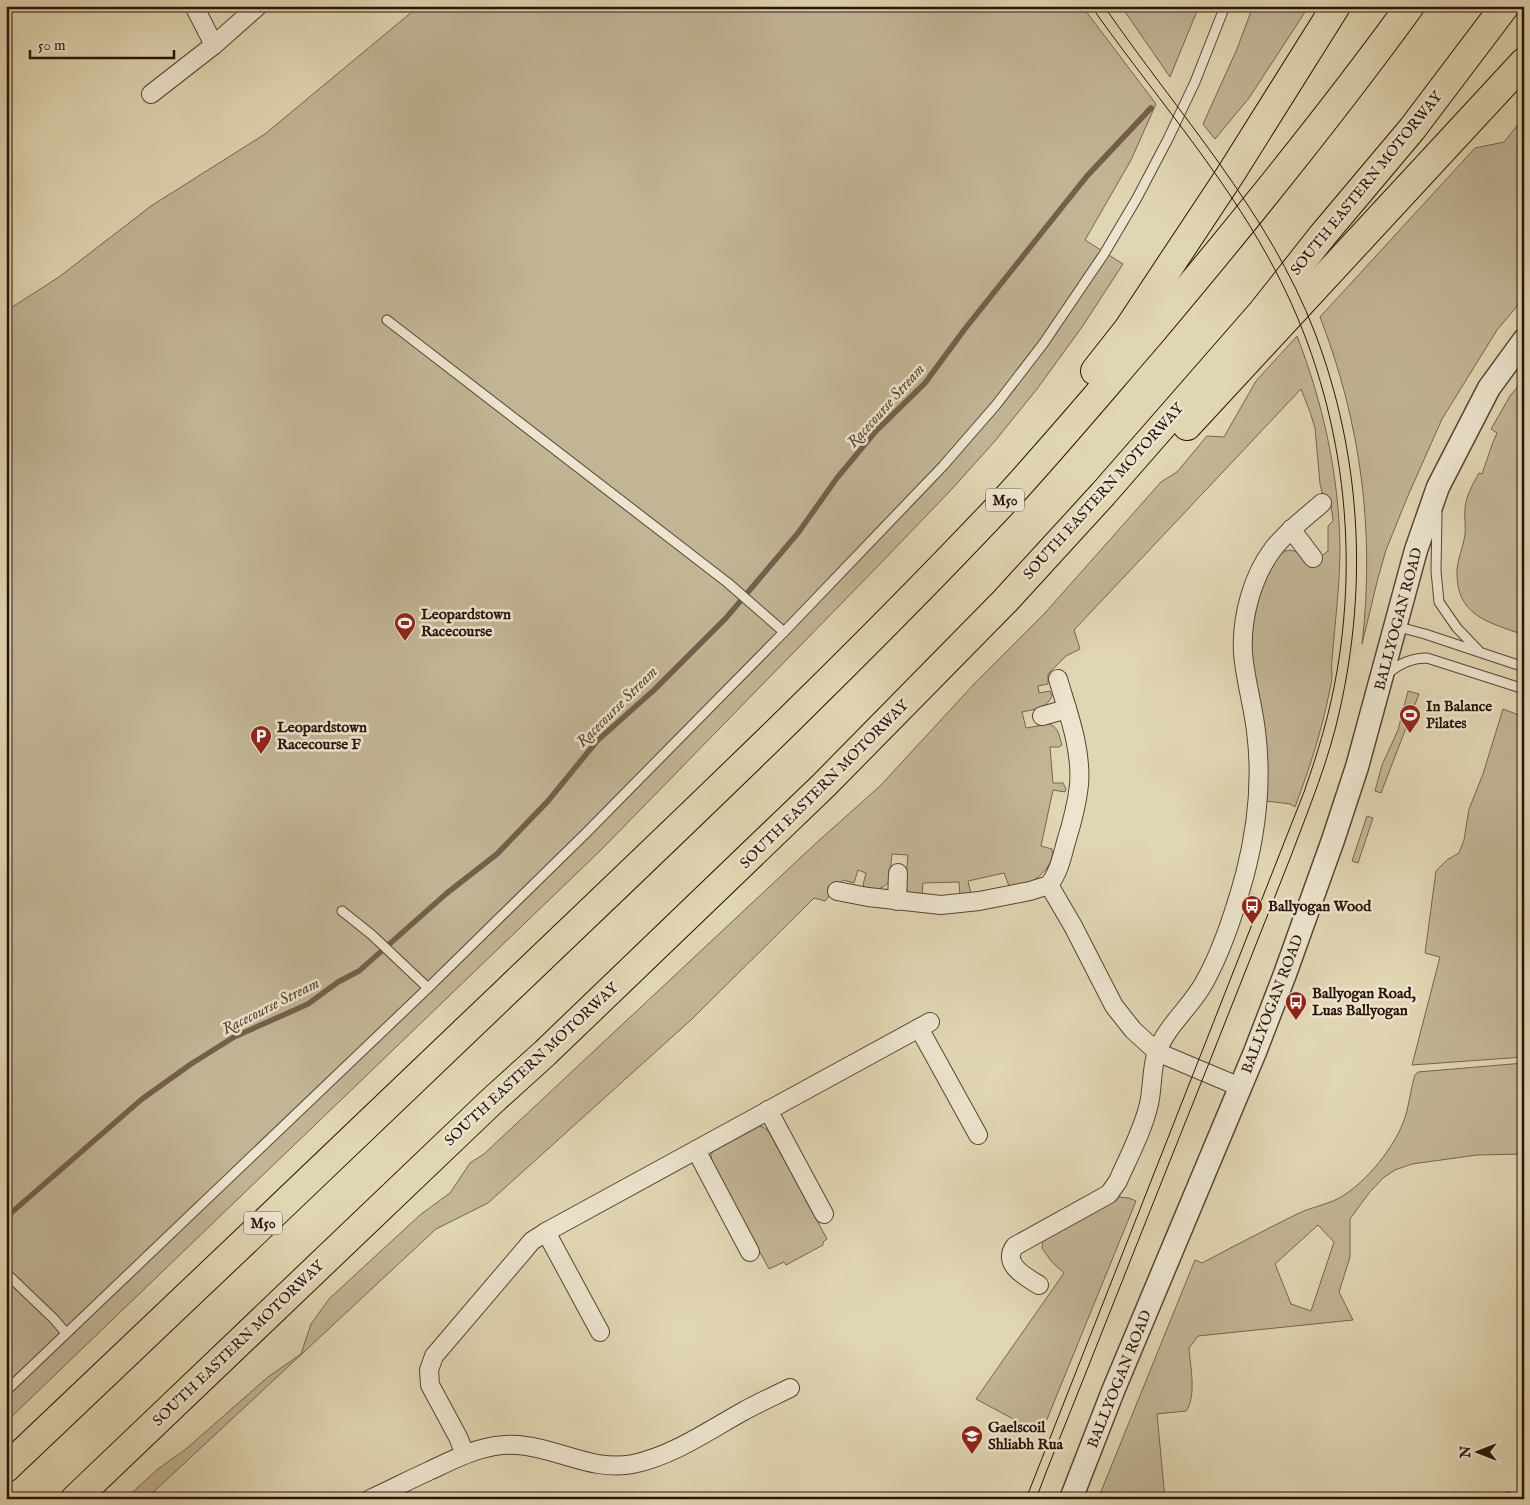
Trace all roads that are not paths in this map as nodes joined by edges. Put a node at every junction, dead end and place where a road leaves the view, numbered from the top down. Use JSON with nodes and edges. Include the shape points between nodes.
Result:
{"nodes":[{"id":1,"x":194,"y":6,"type":"edge"},
{"id":2,"x":258,"y":6,"type":"edge"},
{"id":3,"x":1225,"y":6,"type":"edge"},
{"id":4,"x":1336,"y":6,"type":"edge"},
{"id":5,"x":1410,"y":6,"type":"edge"},
{"id":6,"x":1505,"y":6,"type":"edge"},
{"id":7,"x":214,"y":45,"type":"junction"},
{"id":8,"x":1524,"y":62,"type":"edge"},
{"id":9,"x":151,"y":94,"type":"dead end"},
{"id":10,"x":387,"y":320,"type":"dead end"},
{"id":11,"x":1524,"y":340,"type":"edge"},
{"id":12,"x":1438,"y":487,"type":"junction"},
{"id":13,"x":1322,"y":503,"type":"dead end"},
{"id":14,"x":1291,"y":529,"type":"junction"},
{"id":15,"x":1313,"y":558,"type":"dead end"},
{"id":16,"x":1394,"y":626,"type":"junction"},
{"id":17,"x":784,"y":632,"type":"junction"},
{"id":18,"x":1478,"y":651,"type":"junction"},
{"id":19,"x":1524,"y":667,"type":"edge"},
{"id":20,"x":1058,"y":679,"type":"dead end"},
{"id":21,"x":1381,"y":680,"type":"junction"},
{"id":22,"x":1524,"y":689,"type":"edge"},
{"id":23,"x":1067,"y":709,"type":"junction"},
{"id":24,"x":1042,"y":716,"type":"dead end"},
{"id":25,"x":898,"y":873,"type":"dead end"},
{"id":26,"x":1049,"y":885,"type":"junction"},
{"id":27,"x":837,"y":891,"type":"dead end"},
{"id":28,"x":897,"y":901,"type":"junction"},
{"id":29,"x":342,"y":911,"type":"dead end"},
{"id":30,"x":552,"y":948,"type":"junction"},
{"id":31,"x":428,"y":988,"type":"junction"},
{"id":32,"x":1157,"y":1052,"type":"junction"},
{"id":33,"x":544,"y":1053,"type":"junction"},
{"id":34,"x":1240,"y":1087,"type":"junction"},
{"id":35,"x":768,"y":1110,"type":"junction"},
{"id":36,"x":978,"y":1135,"type":"dead end"},
{"id":37,"x":696,"y":1150,"type":"junction"},
{"id":38,"x":824,"y":1214,"type":"dead end"},
{"id":39,"x":546,"y":1232,"type":"junction"},
{"id":40,"x":750,"y":1252,"type":"dead end"},
{"id":41,"x":6,"y":1273,"type":"edge"},
{"id":42,"x":1039,"y":1285,"type":"dead end"},
{"id":43,"x":600,"y":1332,"type":"dead end"},
{"id":44,"x":66,"y":1334,"type":"junction"},
{"id":45,"x":790,"y":1388,"type":"dead end"},
{"id":46,"x":6,"y":1391,"type":"edge"},
{"id":47,"x":465,"y":1454,"type":"junction"},
{"id":48,"x":6,"y":1468,"type":"edge"},
{"id":49,"x":75,"y":1499,"type":"edge"},
{"id":50,"x":370,"y":1499,"type":"edge"},
{"id":51,"x":1071,"y":1499,"type":"edge"}],
"edges":[{"from":1,"to":7,"type":"street"},
{"from":2,"to":7,"type":"street"},
{"from":3,"to":17,"type":"lane","via":[[1195,82],[1137,198],[1104,254],[1043,344],[943,466]]},
{"from":4,"to":30,"type":"highway","via":[[1128,329],[1060,417],[1011,474],[913,575],[641,843]]},
{"from":5,"to":30,"type":"highway","number":"M50","via":[[1325,120],[1220,251],[999,507],[781,729]]},
{"from":6,"to":33,"type":"highway","name":"SOUTH EASTERN MOTORWAY","via":[[1412,129],[1262,312],[1097,501],[824,785]]},
{"from":7,"to":9,"type":"street"},
{"from":8,"to":33,"type":"highway","via":[[920,712],[592,1027]]},
{"from":10,"to":17,"type":"lane","via":[[728,583]]},
{"from":11,"to":12,"type":"street","name":"BALLYOGAN ROAD","via":[[1489,388]]},
{"from":12,"to":16,"type":"street","name":"BALLYOGAN ROAD"},
{"from":12,"to":18,"type":"lane","via":[[1436,571],[1439,602]]},
{"from":13,"to":14,"type":"street"},
{"from":14,"to":15,"type":"street"},
{"from":14,"to":32,"type":"street","via":[[1264,562],[1251,595],[1244,630],[1243,652],[1258,761],[1254,830],[1245,874],[1229,927],[1207,977],[1171,1026]]},
{"from":16,"to":18,"type":"lane"},
{"from":16,"to":21,"type":"street","name":"BALLYOGAN ROAD"},
{"from":17,"to":31,"type":"lane"},
{"from":18,"to":19,"type":"lane"},
{"from":20,"to":23,"type":"street"},
{"from":21,"to":22,"type":"lane","via":[[1397,666],[1412,659],[1427,658]]},
{"from":21,"to":34,"type":"street","name":"BALLYOGAN ROAD","via":[[1333,840]]},
{"from":23,"to":24,"type":"street"},
{"from":23,"to":26,"type":"street","via":[[1078,751],[1079,784],[1058,870]]},
{"from":25,"to":28,"type":"street"},
{"from":26,"to":28,"type":"street","via":[[959,904]]},
{"from":26,"to":32,"type":"street","via":[[1114,1006],[1133,1030]]},
{"from":27,"to":28,"type":"street"},
{"from":29,"to":31,"type":"lane"},
{"from":30,"to":48,"type":"highway","number":"M50"},
{"from":31,"to":44,"type":"lane"},
{"from":32,"to":34,"type":"street"},
{"from":32,"to":42,"type":"street","via":[[1149,1104],[1114,1188],[1013,1249],[1013,1265]]},
{"from":33,"to":49,"type":"highway","name":"SOUTH EASTERN MOTORWAY"},
{"from":34,"to":51,"type":"street","name":"BALLYOGAN ROAD"},
{"from":35,"to":36,"type":"street","via":[[924,1025]]},
{"from":35,"to":37,"type":"street"},
{"from":35,"to":38,"type":"street"},
{"from":37,"to":39,"type":"street"},
{"from":37,"to":40,"type":"street"},
{"from":39,"to":43,"type":"street"},
{"from":39,"to":47,"type":"street","via":[[524,1249],[430,1363],[430,1385]]},
{"from":41,"to":44,"type":"lane"},
{"from":44,"to":46,"type":"lane"},
{"from":45,"to":47,"type":"street","via":[[656,1458],[633,1464],[599,1465],[517,1445],[485,1448]]},
{"from":47,"to":50,"type":"street"}]}
